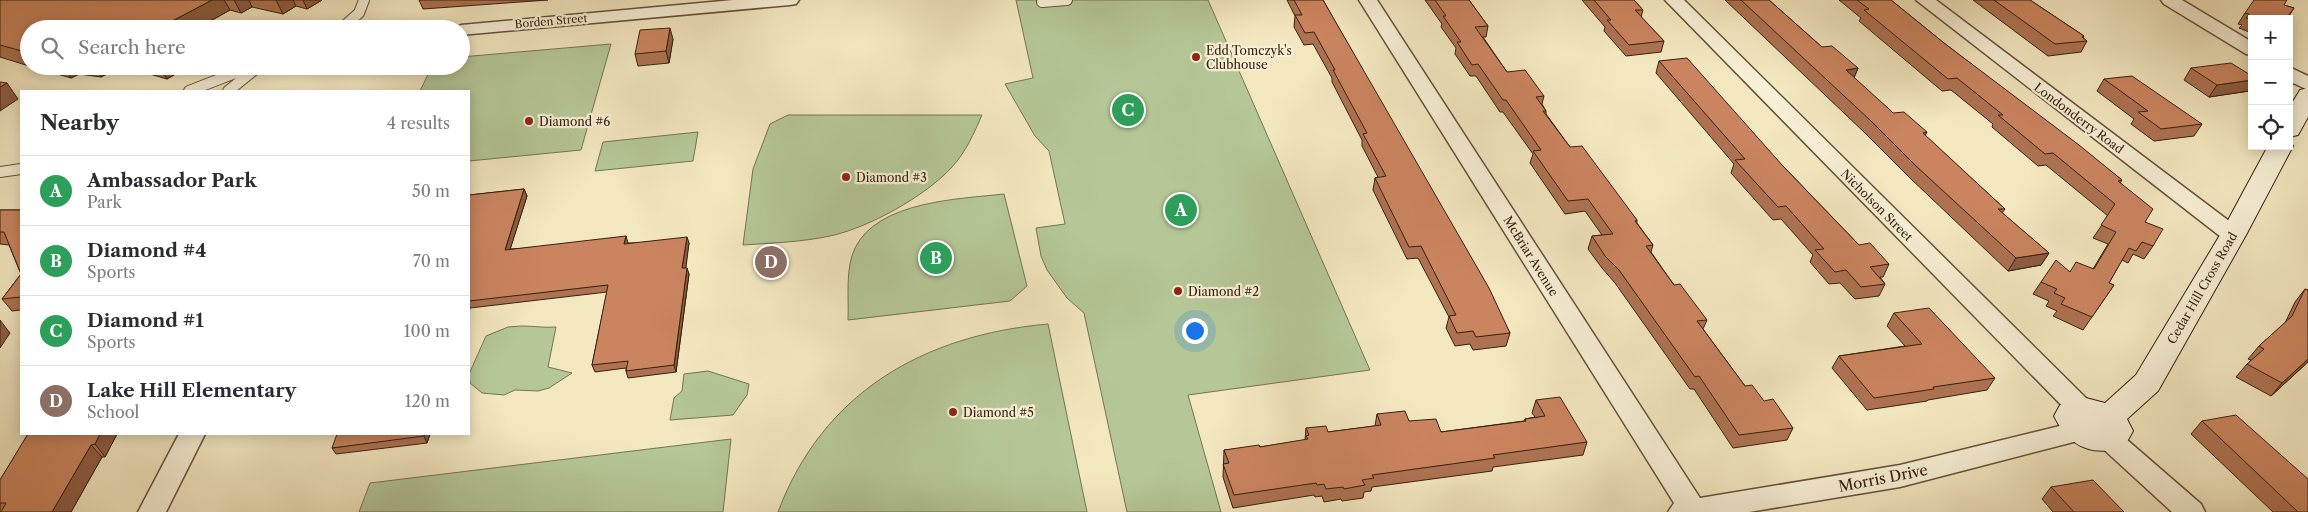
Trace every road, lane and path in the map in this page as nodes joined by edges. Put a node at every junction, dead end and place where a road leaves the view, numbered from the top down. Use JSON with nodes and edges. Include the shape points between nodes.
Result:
{"nodes":[{"id":1,"x":364,"y":0,"type":"edge"},
{"id":2,"x":790,"y":0,"type":"edge"},
{"id":3,"x":1067,"y":0,"type":"edge"},
{"id":4,"x":1368,"y":0,"type":"edge"},
{"id":5,"x":1674,"y":0,"type":"edge"},
{"id":6,"x":1925,"y":0,"type":"edge"},
{"id":7,"x":2170,"y":0,"type":"edge"},
{"id":8,"x":1042,"y":2,"type":"dead end"},
{"id":9,"x":607,"y":8,"type":"edge"},
{"id":10,"x":351,"y":20,"type":"edge"},
{"id":11,"x":470,"y":29,"type":"edge"},
{"id":12,"x":2248,"y":48,"type":"edge"},
{"id":13,"x":230,"y":75,"type":"edge"},
{"id":14,"x":248,"y":75,"type":"edge"},
{"id":15,"x":2293,"y":75,"type":"edge"},
{"id":16,"x":2308,"y":84,"type":"edge"},
{"id":17,"x":192,"y":90,"type":"edge"},
{"id":18,"x":229,"y":90,"type":"edge"},
{"id":19,"x":2308,"y":95,"type":"edge"},
{"id":20,"x":2293,"y":123,"type":"edge"},
{"id":21,"x":2279,"y":150,"type":"edge"},
{"id":22,"x":20,"y":169,"type":"edge"},
{"id":23,"x":0,"y":172,"type":"edge"},
{"id":24,"x":2233,"y":235,"type":"junction"},
{"id":25,"x":2094,"y":424,"type":"junction"},
{"id":26,"x":191,"y":435,"type":"edge"},
{"id":27,"x":1689,"y":511,"type":"edge"},
{"id":28,"x":152,"y":512,"type":"edge"},
{"id":29,"x":2190,"y":512,"type":"edge"}],
"edges":[{"from":1,"to":10,"type":"lane","via":[[359,13]]},
{"from":2,"to":9,"type":"street","name":"Borden Street"},
{"from":3,"to":8,"type":"lane"},
{"from":4,"to":27,"type":"street","name":"McBriar Avenue"},
{"from":5,"to":25,"type":"street","name":"Nicholson Street"},
{"from":6,"to":24,"type":"street","name":"Londonderry Road"},
{"from":7,"to":12,"type":"street"},
{"from":9,"to":11,"type":"street","name":"Borden Street"},
{"from":13,"to":17,"type":"lane"},
{"from":14,"to":18,"type":"lane"},
{"from":15,"to":16,"type":"street"},
{"from":19,"to":20,"type":"street"},
{"from":21,"to":24,"type":"street","name":"Cedar Hill Cross Road"},
{"from":22,"to":23,"type":"lane"},
{"from":24,"to":25,"type":"street","name":"Cedar Hill Cross Road","via":[[2147,383]]},
{"from":25,"to":27,"type":"street","name":"Morris Drive","via":[[1900,476]]},
{"from":25,"to":29,"type":"street","name":"Nicholson Street"},
{"from":26,"to":28,"type":"street"}]}
